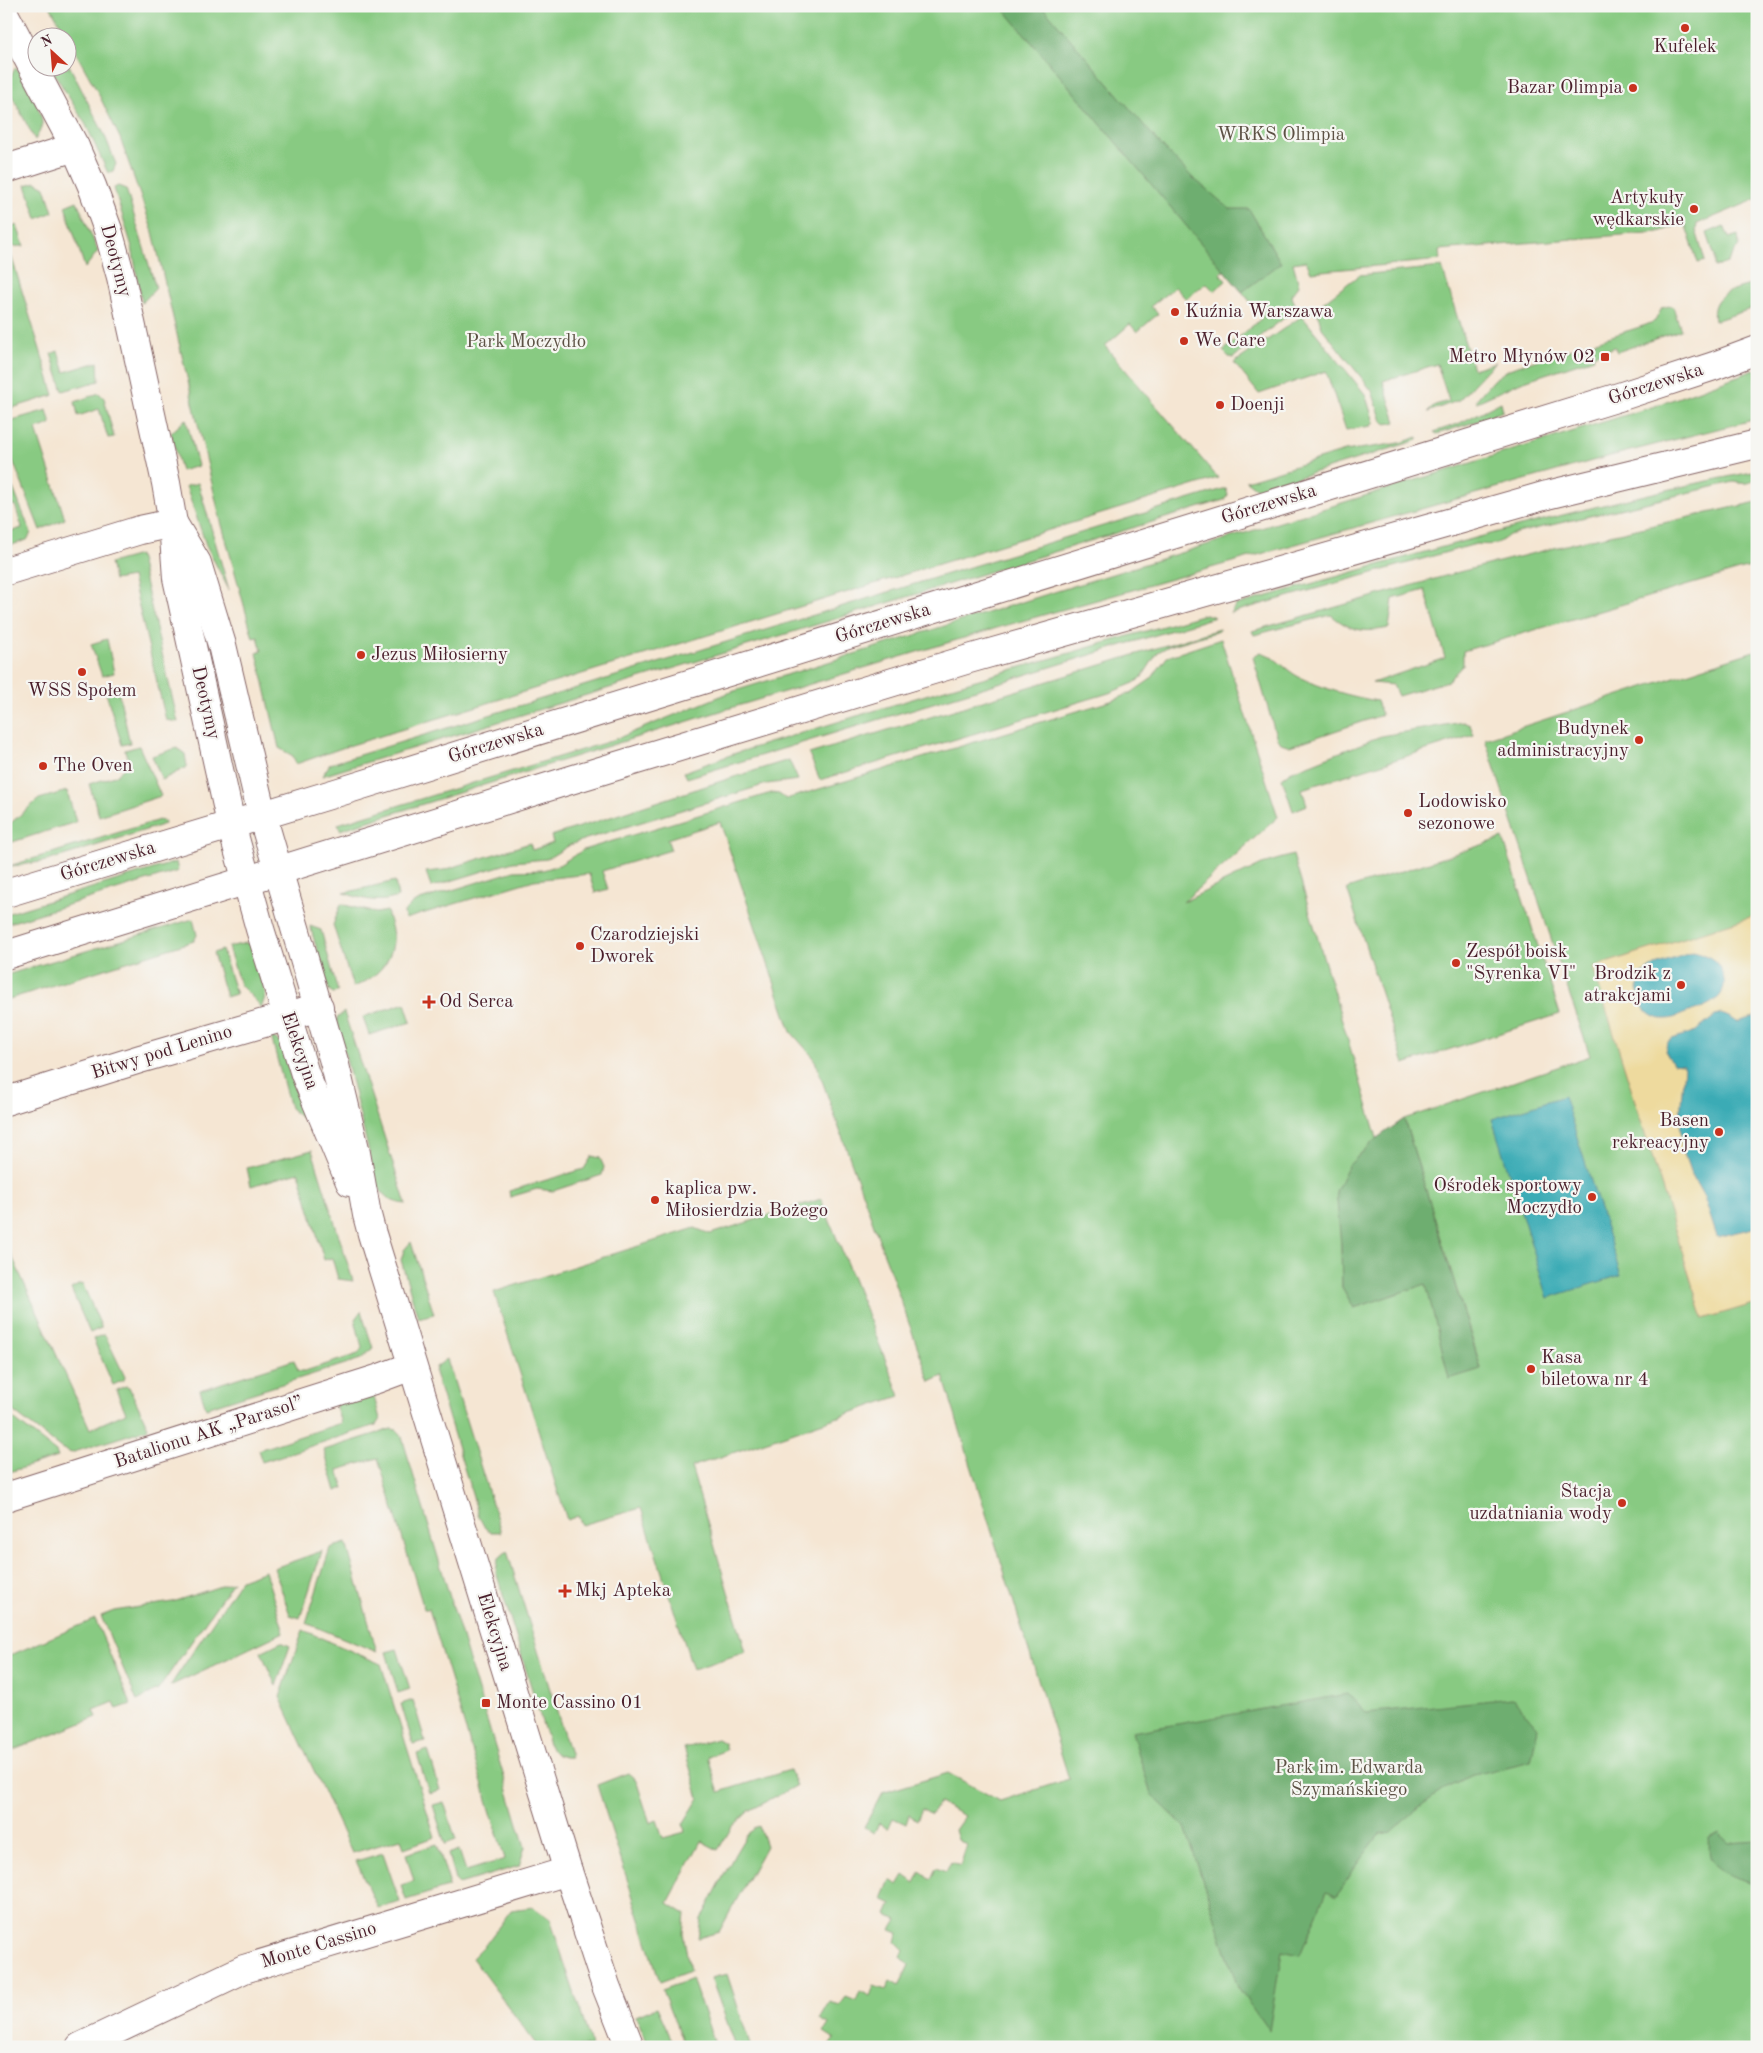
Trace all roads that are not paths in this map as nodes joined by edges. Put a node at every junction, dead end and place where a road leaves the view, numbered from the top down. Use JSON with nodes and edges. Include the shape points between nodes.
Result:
{"nodes":[{"id":1,"x":6,"y":18,"type":"edge"},
{"id":2,"x":75,"y":147,"type":"junction"},
{"id":3,"x":6,"y":169,"type":"edge"},
{"id":4,"x":1757,"y":350,"type":"edge"},
{"id":5,"x":1757,"y":444,"type":"edge"},
{"id":6,"x":173,"y":523,"type":"junction"},
{"id":7,"x":6,"y":571,"type":"edge"},
{"id":8,"x":262,"y":815,"type":"junction"},
{"id":9,"x":231,"y":824,"type":"junction"},
{"id":10,"x":278,"y":871,"type":"junction"},
{"id":11,"x":246,"y":881,"type":"junction"},
{"id":12,"x":6,"y":893,"type":"edge"},
{"id":13,"x":6,"y":955,"type":"edge"},
{"id":14,"x":319,"y":1007,"type":"junction"},
{"id":15,"x":287,"y":1016,"type":"junction"},
{"id":16,"x":6,"y":1102,"type":"edge"},
{"id":17,"x":367,"y":1215,"type":"junction"},
{"id":18,"x":412,"y":1366,"type":"junction"},
{"id":19,"x":6,"y":1497,"type":"edge"},
{"id":20,"x":568,"y":1871,"type":"junction"},
{"id":21,"x":80,"y":2047,"type":"edge"},
{"id":22,"x":630,"y":2047,"type":"edge"}],
"edges":[{"from":1,"to":2,"type":"street","name":"Deotymy"},
{"from":2,"to":3,"type":"street"},
{"from":2,"to":6,"type":"street","name":"Deotymy","via":[[108,230],[121,277]]},
{"from":4,"to":8,"type":"street","name":"Górczewska","via":[[1619,397]]},
{"from":5,"to":10,"type":"street","via":[[1547,495],[988,654]]},
{"from":6,"to":7,"type":"street"},
{"from":6,"to":8,"type":"street","name":"Deotymy","via":[[198,563],[222,645]]},
{"from":6,"to":9,"type":"street","name":"Deotymy","via":[[177,578]]},
{"from":8,"to":9,"type":"street","name":"Górczewska"},
{"from":8,"to":10,"type":"street","name":"Deotymy"},
{"from":9,"to":11,"type":"street","name":"Deotymy"},
{"from":9,"to":12,"type":"street","name":"Górczewska"},
{"from":10,"to":11,"type":"street"},
{"from":10,"to":14,"type":"street","name":"Elekcyjna"},
{"from":11,"to":13,"type":"street"},
{"from":11,"to":15,"type":"street","name":"Elekcyjna"},
{"from":14,"to":15,"type":"street","name":"Bitwy pod Lenino"},
{"from":14,"to":17,"type":"street","name":"Elekcyjna","via":[[356,1153]]},
{"from":15,"to":16,"type":"street","name":"Bitwy pod Lenino"},
{"from":15,"to":17,"type":"street","name":"Elekcyjna","via":[[305,1074],[341,1163]]},
{"from":17,"to":18,"type":"street","name":"Elekcyjna"},
{"from":18,"to":19,"type":"street","name":"Batalionu AK „Parasol”"},
{"from":18,"to":20,"type":"street","name":"Elekcyjna"},
{"from":20,"to":21,"type":"street","name":"Monte Cassino","via":[[244,1969]]},
{"from":20,"to":22,"type":"street","name":"Elekcyjna"}]}
